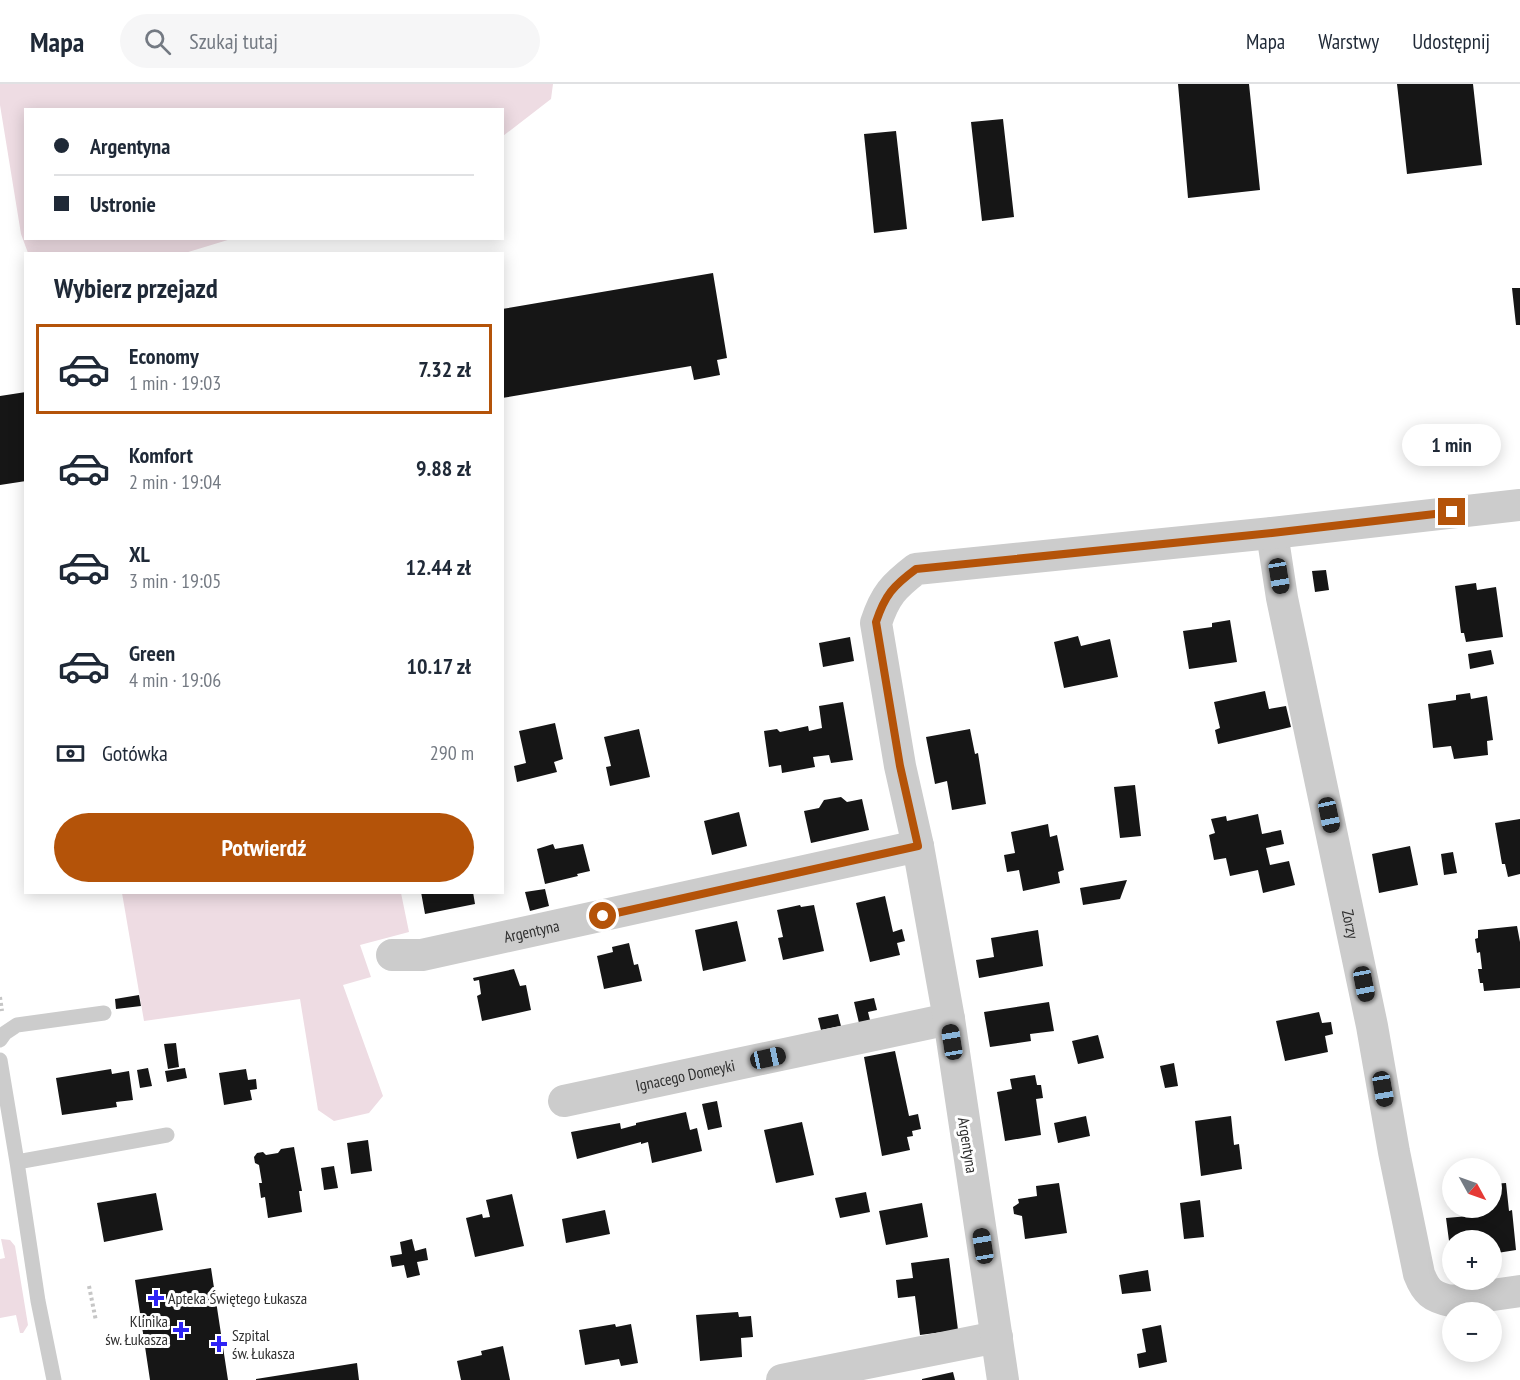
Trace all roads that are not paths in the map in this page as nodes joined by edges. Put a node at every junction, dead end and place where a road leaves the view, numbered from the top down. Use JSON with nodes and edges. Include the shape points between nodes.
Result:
{"nodes":[{"id":1,"x":1520,"y":505,"type":"edge"},
{"id":2,"x":1272,"y":533,"type":"junction"},
{"id":3,"x":918,"y":846,"type":"junction"},
{"id":4,"x":392,"y":954,"type":"dead end"},
{"id":5,"x":104,"y":1013,"type":"dead end"},
{"id":6,"x":949,"y":1019,"type":"junction"},
{"id":7,"x":0,"y":1040,"type":"edge"},
{"id":8,"x":0,"y":1060,"type":"edge"},
{"id":9,"x":564,"y":1101,"type":"dead end"},
{"id":10,"x":167,"y":1135,"type":"dead end"},
{"id":11,"x":17,"y":1161,"type":"junction"},
{"id":12,"x":1520,"y":1292,"type":"edge"},
{"id":13,"x":997,"y":1336,"type":"junction"},
{"id":14,"x":54,"y":1380,"type":"edge"},
{"id":15,"x":782,"y":1380,"type":"edge"},
{"id":16,"x":1003,"y":1380,"type":"edge"}],
"edges":[{"from":1,"to":2,"type":"street"},
{"from":2,"to":3,"type":"street","name":"Argentyna","via":[[916,569],[896,584],[876,622]]},
{"from":2,"to":12,"type":"street","name":"Zorzy","via":[[1419,1274],[1424,1287],[1440,1299]]},
{"from":3,"to":4,"type":"street","name":"Argentyna","via":[[422,955]]},
{"from":3,"to":6,"type":"street","name":"Argentyna"},
{"from":5,"to":7,"type":"lane","via":[[17,1025]]},
{"from":6,"to":9,"type":"street","name":"Ignacego Domeyki"},
{"from":6,"to":13,"type":"street","name":"Argentyna"},
{"from":8,"to":11,"type":"lane"},
{"from":10,"to":11,"type":"lane"},
{"from":11,"to":14,"type":"lane"},
{"from":13,"to":15,"type":"street"},
{"from":13,"to":16,"type":"street","name":"Argentyna"}]}
